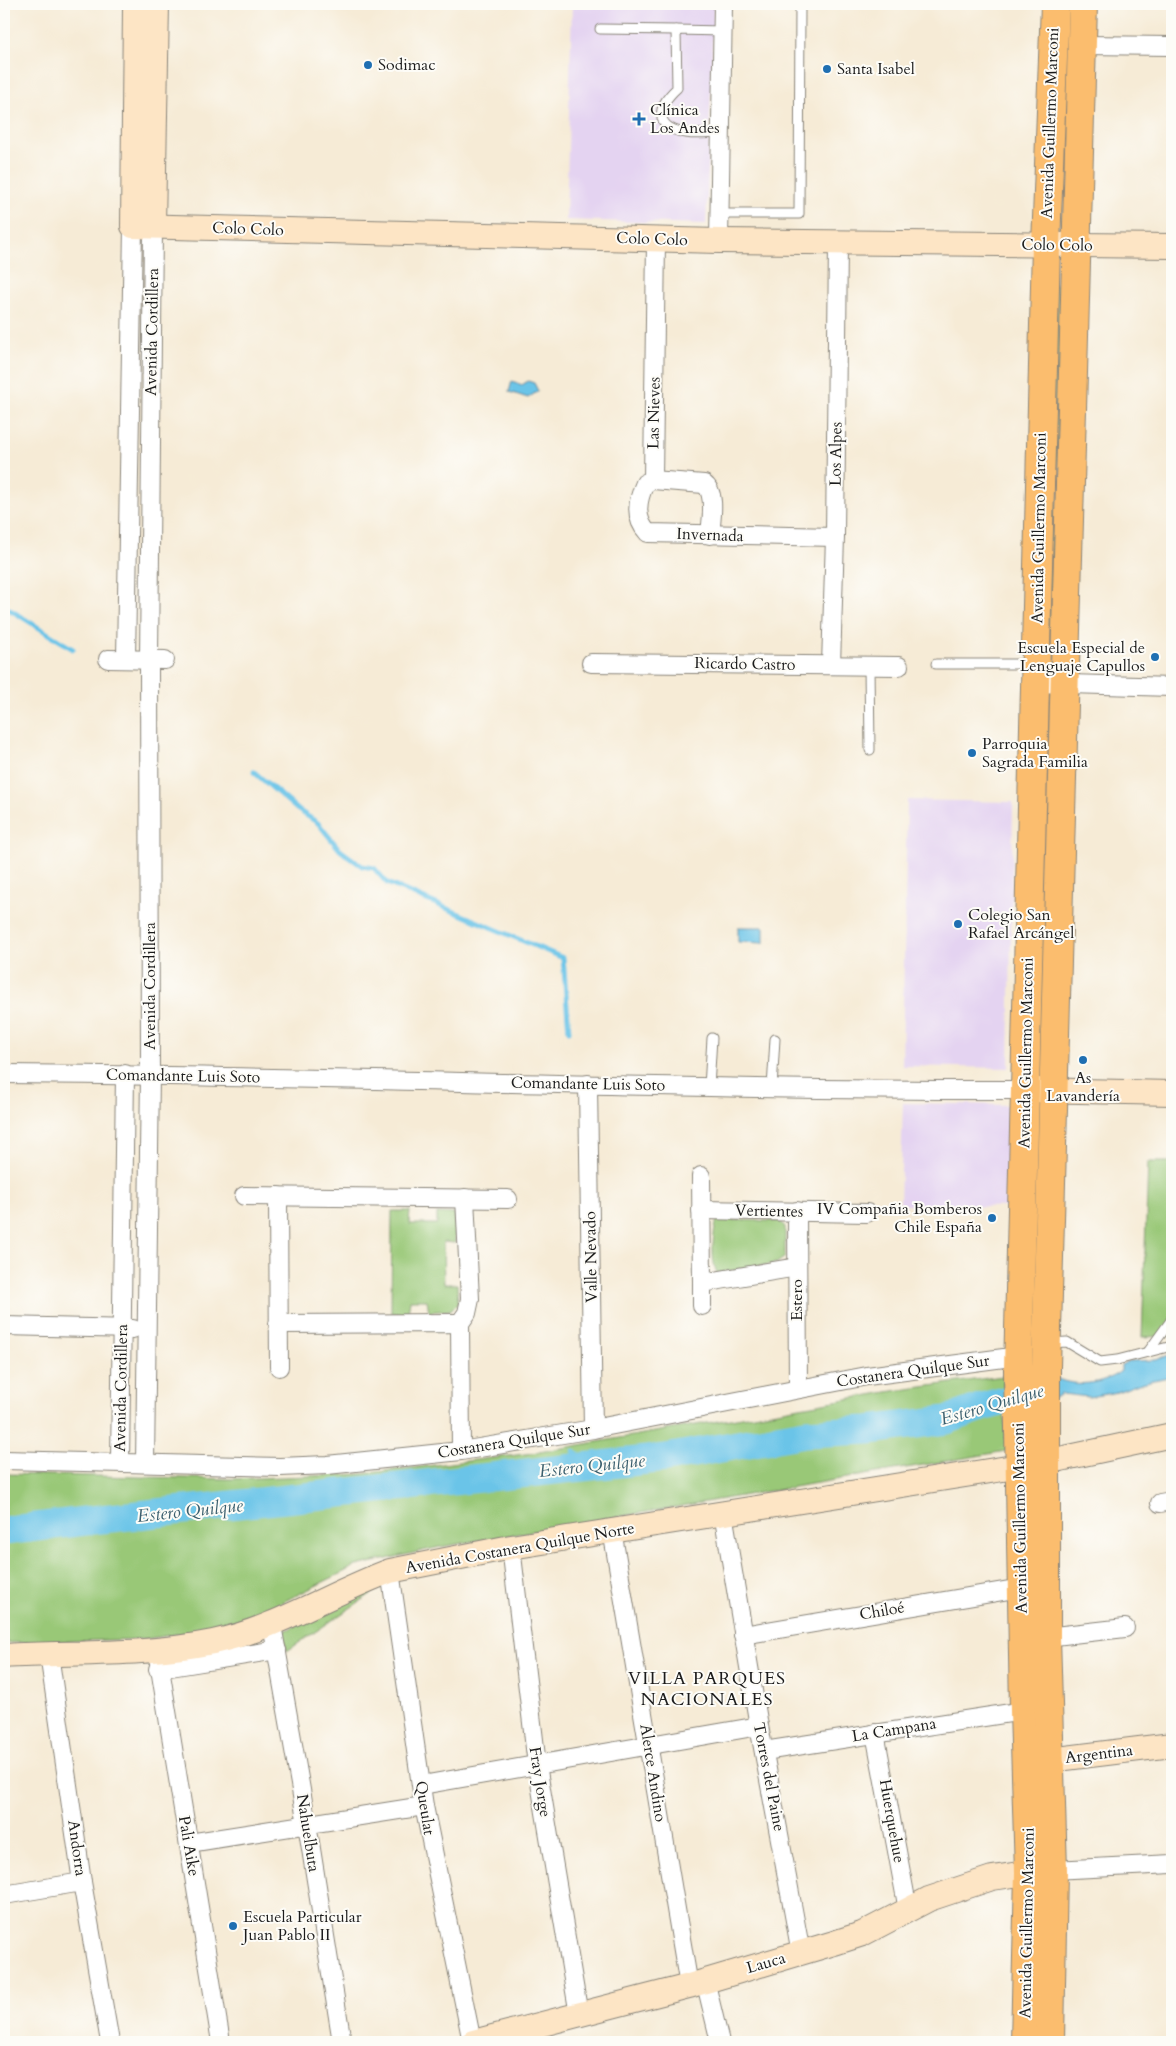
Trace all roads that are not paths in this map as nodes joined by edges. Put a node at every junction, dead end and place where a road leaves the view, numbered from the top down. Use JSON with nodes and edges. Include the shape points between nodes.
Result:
{"nodes":[{"id":1,"x":135,"y":4,"type":"edge"},
{"id":2,"x":157,"y":4,"type":"edge"},
{"id":3,"x":723,"y":4,"type":"edge"},
{"id":4,"x":800,"y":4,"type":"edge"},
{"id":5,"x":1055,"y":4,"type":"edge"},
{"id":6,"x":1083,"y":4,"type":"edge"},
{"id":7,"x":600,"y":29,"type":"dead end"},
{"id":8,"x":676,"y":30,"type":"junction"},
{"id":9,"x":723,"y":30,"type":"junction"},
{"id":10,"x":1082,"y":45,"type":"junction"},
{"id":11,"x":1172,"y":46,"type":"edge"},
{"id":12,"x":721,"y":133,"type":"junction"},
{"id":13,"x":720,"y":214,"type":"junction"},
{"id":14,"x":143,"y":226,"type":"junction"},
{"id":15,"x":656,"y":240,"type":"junction"},
{"id":16,"x":719,"y":241,"type":"junction"},
{"id":17,"x":838,"y":243,"type":"junction"},
{"id":18,"x":1046,"y":245,"type":"junction"},
{"id":19,"x":1077,"y":245,"type":"junction"},
{"id":20,"x":1172,"y":246,"type":"edge"},
{"id":21,"x":653,"y":480,"type":"junction"},
{"id":22,"x":710,"y":535,"type":"junction"},
{"id":23,"x":835,"y":537,"type":"junction"},
{"id":24,"x":108,"y":659,"type":"dead end"},
{"id":25,"x":126,"y":660,"type":"junction"},
{"id":26,"x":157,"y":660,"type":"junction"},
{"id":27,"x":592,"y":663,"type":"dead end"},
{"id":28,"x":936,"y":664,"type":"dead end"},
{"id":29,"x":831,"y":665,"type":"junction"},
{"id":30,"x":869,"y":666,"type":"junction"},
{"id":31,"x":899,"y":666,"type":"dead end"},
{"id":32,"x":1035,"y":674,"type":"junction"},
{"id":33,"x":1065,"y":683,"type":"junction"},
{"id":34,"x":1172,"y":687,"type":"edge"},
{"id":35,"x":870,"y":750,"type":"dead end"},
{"id":36,"x":712,"y":1038,"type":"dead end"},
{"id":37,"x":775,"y":1039,"type":"dead end"},
{"id":38,"x":4,"y":1074,"type":"edge"},
{"id":39,"x":125,"y":1074,"type":"junction"},
{"id":40,"x":150,"y":1074,"type":"junction"},
{"id":41,"x":588,"y":1084,"type":"junction"},
{"id":42,"x":709,"y":1087,"type":"junction"},
{"id":43,"x":772,"y":1088,"type":"junction"},
{"id":44,"x":1025,"y":1090,"type":"junction"},
{"id":45,"x":1053,"y":1091,"type":"junction"},
{"id":46,"x":1172,"y":1093,"type":"edge"},
{"id":47,"x":701,"y":1176,"type":"dead end"},
{"id":48,"x":244,"y":1196,"type":"dead end"},
{"id":49,"x":278,"y":1196,"type":"junction"},
{"id":50,"x":465,"y":1198,"type":"junction"},
{"id":51,"x":508,"y":1199,"type":"dead end"},
{"id":52,"x":701,"y":1210,"type":"junction"},
{"id":53,"x":797,"y":1211,"type":"junction"},
{"id":54,"x":867,"y":1213,"type":"dead end"},
{"id":55,"x":1022,"y":1224,"type":"junction"},
{"id":56,"x":1050,"y":1224,"type":"junction"},
{"id":57,"x":797,"y":1267,"type":"junction"},
{"id":58,"x":702,"y":1282,"type":"junction"},
{"id":59,"x":702,"y":1306,"type":"dead end"},
{"id":60,"x":1172,"y":1319,"type":"edge"},
{"id":61,"x":460,"y":1323,"type":"junction"},
{"id":62,"x":278,"y":1324,"type":"junction"},
{"id":63,"x":4,"y":1326,"type":"edge"},
{"id":64,"x":122,"y":1328,"type":"junction"},
{"id":65,"x":148,"y":1329,"type":"junction"},
{"id":66,"x":1172,"y":1346,"type":"edge"},
{"id":67,"x":1148,"y":1352,"type":"junction"},
{"id":68,"x":1046,"y":1355,"type":"junction"},
{"id":69,"x":1019,"y":1363,"type":"junction"},
{"id":70,"x":279,"y":1367,"type":"dead end"},
{"id":71,"x":798,"y":1389,"type":"junction"},
{"id":72,"x":593,"y":1429,"type":"junction"},
{"id":73,"x":1172,"y":1435,"type":"edge"},
{"id":74,"x":461,"y":1451,"type":"junction"},
{"id":75,"x":4,"y":1460,"type":"edge"},
{"id":76,"x":120,"y":1462,"type":"junction"},
{"id":77,"x":145,"y":1463,"type":"junction"},
{"id":78,"x":1033,"y":1464,"type":"junction"},
{"id":79,"x":723,"y":1513,"type":"junction"},
{"id":80,"x":612,"y":1530,"type":"junction"},
{"id":81,"x":511,"y":1546,"type":"junction"},
{"id":82,"x":390,"y":1571,"type":"junction"},
{"id":83,"x":1021,"y":1588,"type":"junction"},
{"id":84,"x":272,"y":1625,"type":"junction"},
{"id":85,"x":1125,"y":1628,"type":"dead end"},
{"id":86,"x":743,"y":1635,"type":"junction"},
{"id":87,"x":1046,"y":1637,"type":"junction"},
{"id":88,"x":277,"y":1650,"type":"junction"},
{"id":89,"x":49,"y":1654,"type":"junction"},
{"id":90,"x":4,"y":1656,"type":"edge"},
{"id":91,"x":158,"y":1660,"type":"junction"},
{"id":92,"x":1024,"y":1711,"type":"junction"},
{"id":93,"x":759,"y":1726,"type":"junction"},
{"id":94,"x":875,"y":1733,"type":"junction"},
{"id":95,"x":1172,"y":1745,"type":"edge"},
{"id":96,"x":649,"y":1746,"type":"junction"},
{"id":97,"x":764,"y":1751,"type":"junction"},
{"id":98,"x":1038,"y":1761,"type":"junction"},
{"id":99,"x":537,"y":1765,"type":"junction"},
{"id":100,"x":422,"y":1785,"type":"junction"},
{"id":101,"x":424,"y":1806,"type":"junction"},
{"id":102,"x":307,"y":1824,"type":"junction"},
{"id":103,"x":188,"y":1843,"type":"junction"},
{"id":104,"x":1172,"y":1864,"type":"edge"},
{"id":105,"x":1041,"y":1871,"type":"junction"},
{"id":106,"x":82,"y":1882,"type":"junction"},
{"id":107,"x":4,"y":1895,"type":"edge"},
{"id":108,"x":908,"y":1910,"type":"junction"},
{"id":109,"x":801,"y":1953,"type":"junction"},
{"id":110,"x":697,"y":1983,"type":"junction"},
{"id":111,"x":579,"y":2015,"type":"junction"},
{"id":112,"x":110,"y":2042,"type":"edge"},
{"id":113,"x":221,"y":2042,"type":"edge"},
{"id":114,"x":342,"y":2042,"type":"edge"},
{"id":115,"x":472,"y":2042,"type":"edge"},
{"id":116,"x":720,"y":2042,"type":"edge"},
{"id":117,"x":1025,"y":2042,"type":"edge"},
{"id":118,"x":1050,"y":2042,"type":"edge"}],
"edges":[{"from":1,"to":14,"type":"street","name":"Avenida Cordillera"},
{"from":2,"to":14,"type":"street","name":"Avenida Cordillera"},
{"from":3,"to":9,"type":"street"},
{"from":4,"to":13,"type":"lane","via":[[799,214]]},
{"from":5,"to":18,"type":"main road","name":"Avenida Guillermo Marconi"},
{"from":6,"to":10,"type":"main road","name":"Avenida Guillermo Marconi"},
{"from":7,"to":8,"type":"lane"},
{"from":8,"to":9,"type":"lane"},
{"from":8,"to":12,"type":"lane","via":[[677,88],[666,97],[661,107],[661,118],[668,128],[686,133]]},
{"from":9,"to":12,"type":"street"},
{"from":10,"to":11,"type":"street"},
{"from":10,"to":19,"type":"main road","name":"Avenida Guillermo Marconi"},
{"from":12,"to":13,"type":"street"},
{"from":13,"to":16,"type":"street"},
{"from":14,"to":15,"type":"street","name":"Colo Colo"},
{"from":14,"to":25,"type":"street","name":"Avenida Cordillera"},
{"from":14,"to":26,"type":"street","name":"Avenida Cordillera"},
{"from":15,"to":16,"type":"street","name":"Colo Colo"},
{"from":15,"to":21,"type":"street","name":"Las Nieves"},
{"from":16,"to":17,"type":"street","name":"Colo Colo"},
{"from":17,"to":18,"type":"street","name":"Colo Colo"},
{"from":17,"to":23,"type":"street","name":"Los Alpes"},
{"from":18,"to":19,"type":"street","name":"Colo Colo"},
{"from":18,"to":32,"type":"main road","name":"Avenida Guillermo Marconi"},
{"from":19,"to":20,"type":"street","name":"Colo Colo"},
{"from":19,"to":33,"type":"main road","name":"Avenida Guillermo Marconi"},
{"from":21,"to":22,"type":"street","via":[[704,484],[709,488]]},
{"from":21,"to":22,"type":"street","name":"Invernada","via":[[645,483],[637,511],[641,525],[648,533]]},
{"from":22,"to":23,"type":"street","name":"Invernada"},
{"from":23,"to":29,"type":"street","name":"Los Alpes"},
{"from":24,"to":25,"type":"street"},
{"from":25,"to":26,"type":"street"},
{"from":26,"to":40,"type":"street","name":"Avenida Cordillera"},
{"from":27,"to":29,"type":"street","name":"Ricardo Castro"},
{"from":28,"to":32,"type":"lane"},
{"from":29,"to":30,"type":"street","name":"Ricardo Castro"},
{"from":30,"to":31,"type":"street","name":"Ricardo Castro"},
{"from":30,"to":35,"type":"lane"},
{"from":32,"to":33,"type":"street"},
{"from":32,"to":44,"type":"main road","name":"Avenida Guillermo Marconi"},
{"from":33,"to":34,"type":"street"},
{"from":33,"to":45,"type":"main road","name":"Avenida Guillermo Marconi"},
{"from":36,"to":42,"type":"lane"},
{"from":37,"to":43,"type":"lane"},
{"from":38,"to":39,"type":"street","name":"Comandante Luis Soto"},
{"from":39,"to":40,"type":"street","name":"Comandante Luis Soto"},
{"from":39,"to":64,"type":"street","name":"Avenida Cordillera"},
{"from":40,"to":41,"type":"street","name":"Comandante Luis Soto"},
{"from":40,"to":65,"type":"street","name":"Avenida Cordillera"},
{"from":41,"to":42,"type":"street","name":"Comandante Luis Soto"},
{"from":41,"to":72,"type":"street","name":"Valle Nevado"},
{"from":42,"to":43,"type":"street","name":"Comandante Luis Soto"},
{"from":43,"to":44,"type":"street","name":"Comandante Luis Soto"},
{"from":44,"to":45,"type":"street","name":"Comandante Luis Soto"},
{"from":44,"to":55,"type":"main road","name":"Avenida Guillermo Marconi"},
{"from":45,"to":46,"type":"street","name":"Comandante Luis Soto"},
{"from":45,"to":56,"type":"main road","name":"Avenida Guillermo Marconi"},
{"from":47,"to":52,"type":"street"},
{"from":48,"to":49,"type":"street"},
{"from":49,"to":50,"type":"street"},
{"from":49,"to":62,"type":"street"},
{"from":50,"to":51,"type":"street"},
{"from":50,"to":61,"type":"street","via":[[470,1299],[468,1313]]},
{"from":52,"to":53,"type":"street","name":"Vertientes"},
{"from":52,"to":58,"type":"street"},
{"from":53,"to":54,"type":"street","name":"Vertientes"},
{"from":53,"to":57,"type":"street","name":"Estero"},
{"from":55,"to":56,"type":"main road"},
{"from":55,"to":69,"type":"main road","name":"Avenida Guillermo Marconi"},
{"from":56,"to":68,"type":"main road","name":"Avenida Guillermo Marconi"},
{"from":57,"to":58,"type":"street"},
{"from":57,"to":71,"type":"street","name":"Estero"},
{"from":58,"to":59,"type":"street"},
{"from":60,"to":67,"type":"lane"},
{"from":61,"to":62,"type":"street"},
{"from":61,"to":74,"type":"street"},
{"from":62,"to":70,"type":"street"},
{"from":63,"to":64,"type":"street"},
{"from":64,"to":65,"type":"street"},
{"from":64,"to":76,"type":"street","name":"Avenida Cordillera"},
{"from":65,"to":77,"type":"street","name":"Avenida Cordillera"},
{"from":66,"to":67,"type":"lane"},
{"from":67,"to":68,"type":"lane","via":[[1100,1362],[1067,1342]]},
{"from":68,"to":78,"type":"main road","name":"Avenida Guillermo Marconi","via":[[1045,1410]]},
{"from":69,"to":71,"type":"street","name":"Costanera Quilque Sur","via":[[867,1376]]},
{"from":69,"to":78,"type":"main road","name":"Avenida Guillermo Marconi","via":[[1019,1414]]},
{"from":71,"to":72,"type":"street","name":"Costanera Quilque Sur"},
{"from":72,"to":74,"type":"street","name":"Costanera Quilque Sur"},
{"from":73,"to":78,"type":"street","name":"Avenida Costanera Quilque Norte"},
{"from":74,"to":77,"type":"street","name":"Costanera Quilque Sur","via":[[280,1467]]},
{"from":75,"to":76,"type":"street","name":"Costanera Quilque Sur"},
{"from":76,"to":77,"type":"street","name":"Costanera Quilque Sur"},
{"from":78,"to":79,"type":"street","name":"Avenida Costanera Quilque Norte"},
{"from":78,"to":83,"type":"main road","name":"Avenida Guillermo Marconi"},
{"from":78,"to":87,"type":"main road","name":"Avenida Guillermo Marconi"},
{"from":79,"to":80,"type":"street","name":"Avenida Costanera Quilque Norte"},
{"from":79,"to":86,"type":"street","name":"Torres del Paine"},
{"from":80,"to":81,"type":"street","name":"Avenida Costanera Quilque Norte"},
{"from":80,"to":96,"type":"street","name":"Alerce Andino"},
{"from":81,"to":82,"type":"street","name":"Avenida Costanera Quilque Norte"},
{"from":81,"to":99,"type":"street","name":"Fray Jorge"},
{"from":82,"to":84,"type":"street","name":"Avenida Costanera Quilque Norte"},
{"from":82,"to":100,"type":"street","name":"Queulat"},
{"from":83,"to":86,"type":"street","name":"Chiloé"},
{"from":83,"to":92,"type":"main road","name":"Avenida Guillermo Marconi"},
{"from":84,"to":88,"type":"street","name":"Nahuelbuta"},
{"from":84,"to":91,"type":"street","name":"Avenida Costanera Quilque Norte"},
{"from":85,"to":87,"type":"street"},
{"from":86,"to":93,"type":"street","name":"Torres del Paine"},
{"from":87,"to":98,"type":"main road","name":"Avenida Guillermo Marconi"},
{"from":88,"to":91,"type":"street","name":"Avenida Costanera Quilque Norte"},
{"from":88,"to":102,"type":"street","name":"Nahuelbuta"},
{"from":89,"to":90,"type":"street","name":"Avenida Costanera Quilque Norte"},
{"from":89,"to":91,"type":"street","name":"Avenida Costanera Quilque Norte"},
{"from":89,"to":106,"type":"street","name":"Andorra"},
{"from":91,"to":103,"type":"street","name":"Pali Aike"},
{"from":92,"to":94,"type":"street","name":"La Campana"},
{"from":92,"to":98,"type":"main road","name":"Avenida Guillermo Marconi"},
{"from":93,"to":96,"type":"street"},
{"from":93,"to":97,"type":"street","name":"Torres del Paine"},
{"from":94,"to":97,"type":"street","name":"La Campana"},
{"from":94,"to":108,"type":"street","name":"Huerquehue"},
{"from":95,"to":98,"type":"street","name":"Argentina"},
{"from":96,"to":99,"type":"street"},
{"from":96,"to":110,"type":"street","name":"Alerce Andino"},
{"from":97,"to":109,"type":"street","name":"Torres del Paine"},
{"from":98,"to":105,"type":"main road","name":"Avenida Guillermo Marconi"},
{"from":99,"to":100,"type":"street"},
{"from":99,"to":111,"type":"street","name":"Fray Jorge"},
{"from":100,"to":101,"type":"street","name":"Queulat"},
{"from":101,"to":102,"type":"street"},
{"from":101,"to":115,"type":"street","name":"Queulat"},
{"from":102,"to":103,"type":"street"},
{"from":102,"to":114,"type":"street","name":"Nahuelbuta"},
{"from":103,"to":113,"type":"street","name":"Pali Aike"},
{"from":104,"to":105,"type":"street"},
{"from":105,"to":108,"type":"street","name":"Lauca","via":[[992,1878],[929,1899]]},
{"from":105,"to":117,"type":"main road","name":"Avenida Guillermo Marconi"},
{"from":105,"to":118,"type":"main road","name":"Avenida Guillermo Marconi"},
{"from":106,"to":107,"type":"street"},
{"from":106,"to":112,"type":"street","name":"Andorra"},
{"from":108,"to":109,"type":"street","name":"Lauca","via":[[862,1934]]},
{"from":109,"to":110,"type":"street","name":"Lauca"},
{"from":110,"to":111,"type":"street","name":"Lauca"},
{"from":110,"to":116,"type":"street","name":"Alerce Andino"},
{"from":111,"to":115,"type":"street","name":"Lauca"}]}
